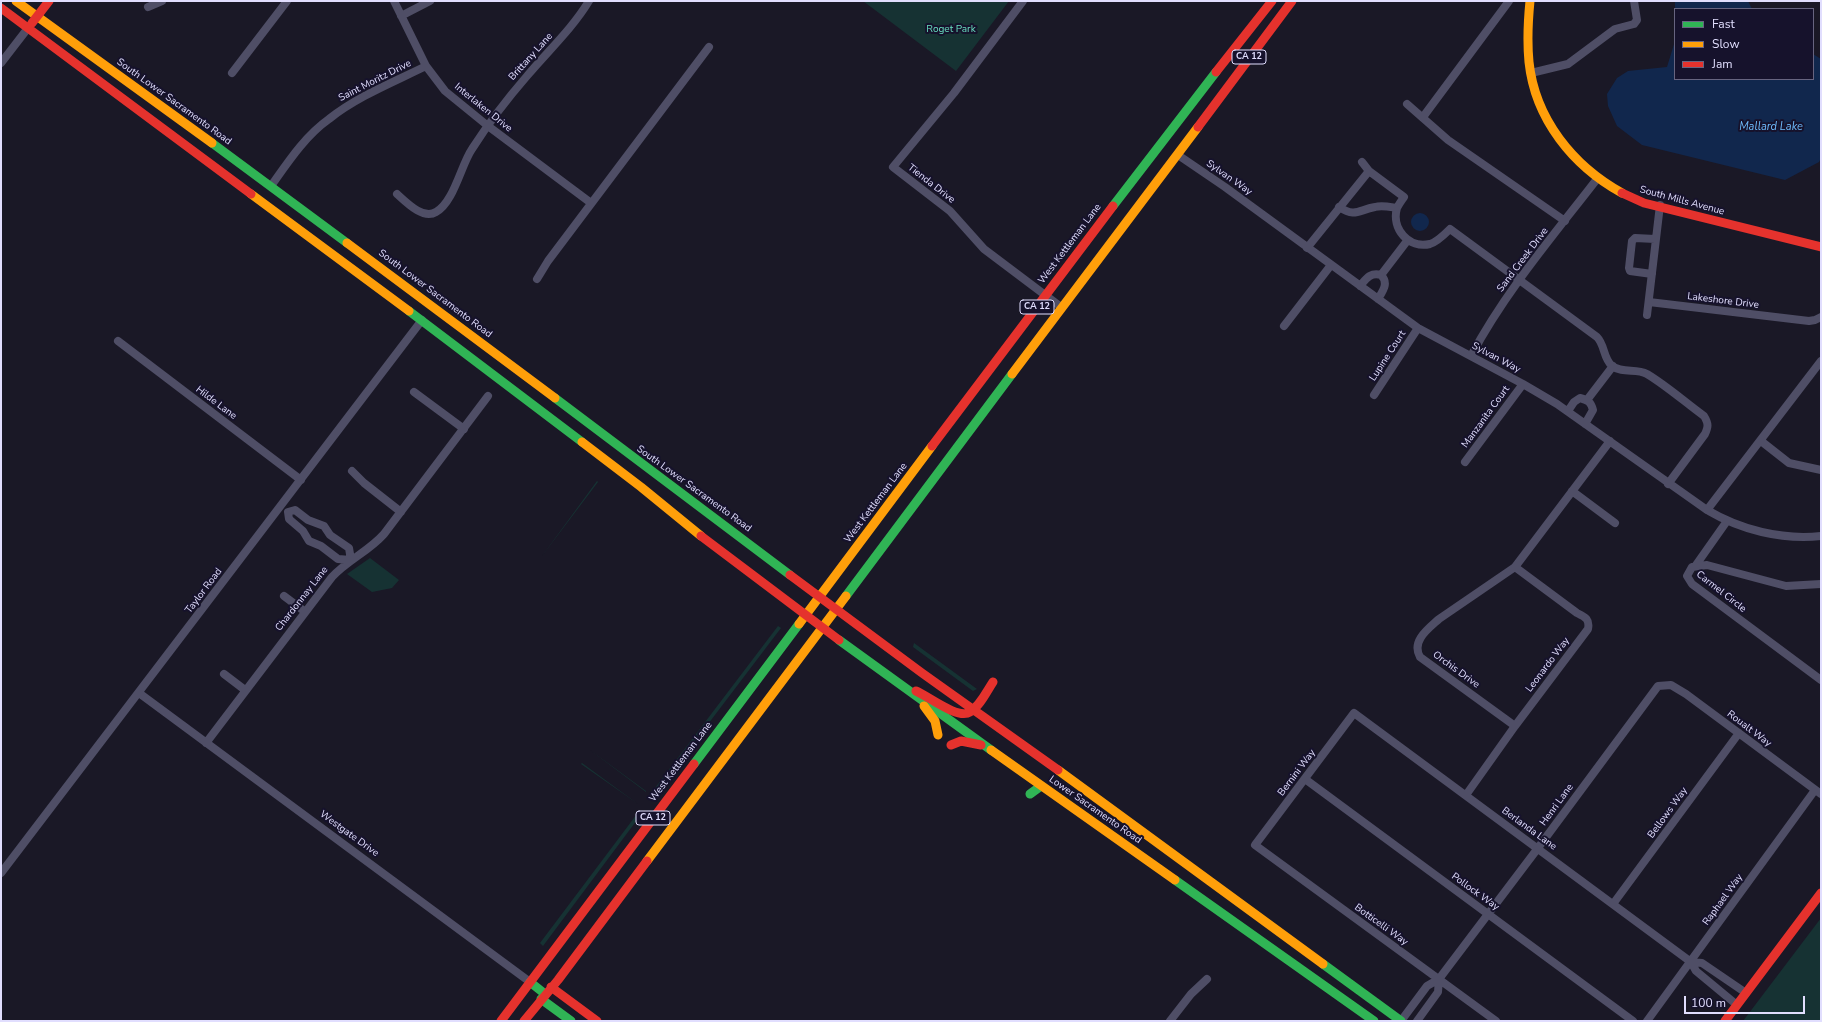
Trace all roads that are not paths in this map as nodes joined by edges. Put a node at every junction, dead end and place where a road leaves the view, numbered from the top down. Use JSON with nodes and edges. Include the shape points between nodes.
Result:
{"nodes":[{"id":1,"x":16,"y":1,"type":"edge"},
{"id":2,"x":49,"y":1,"type":"edge"},
{"id":3,"x":162,"y":1,"type":"edge"},
{"id":4,"x":287,"y":1,"type":"edge"},
{"id":5,"x":394,"y":1,"type":"edge"},
{"id":6,"x":430,"y":1,"type":"edge"},
{"id":7,"x":589,"y":1,"type":"edge"},
{"id":8,"x":1023,"y":1,"type":"edge"},
{"id":9,"x":1272,"y":1,"type":"edge"},
{"id":10,"x":1292,"y":1,"type":"edge"},
{"id":11,"x":1509,"y":1,"type":"edge"},
{"id":12,"x":1530,"y":1,"type":"edge"},
{"id":13,"x":1634,"y":1,"type":"edge"},
{"id":14,"x":148,"y":7,"type":"dead end"},
{"id":15,"x":1,"y":8,"type":"edge"},
{"id":16,"x":401,"y":16,"type":"junction"},
{"id":17,"x":36,"y":17,"type":"junction"},
{"id":18,"x":28,"y":28,"type":"junction"},
{"id":19,"x":709,"y":47,"type":"dead end"},
{"id":20,"x":1,"y":63,"type":"edge"},
{"id":21,"x":426,"y":66,"type":"junction"},
{"id":22,"x":232,"y":73,"type":"dead end"},
{"id":23,"x":1531,"y":73,"type":"junction"},
{"id":24,"x":1407,"y":104,"type":"dead end"},
{"id":25,"x":1422,"y":117,"type":"junction"},
{"id":26,"x":488,"y":126,"type":"junction"},
{"id":27,"x":1178,"y":155,"type":"junction"},
{"id":28,"x":1362,"y":162,"type":"dead end"},
{"id":29,"x":1369,"y":171,"type":"junction"},
{"id":30,"x":1597,"y":179,"type":"junction"},
{"id":31,"x":270,"y":186,"type":"junction"},
{"id":32,"x":397,"y":194,"type":"dead end"},
{"id":33,"x":591,"y":203,"type":"junction"},
{"id":34,"x":1660,"y":205,"type":"junction"},
{"id":35,"x":1339,"y":207,"type":"junction"},
{"id":36,"x":1397,"y":208,"type":"junction"},
{"id":37,"x":1565,"y":221,"type":"junction"},
{"id":38,"x":1654,"y":239,"type":"junction"},
{"id":39,"x":1407,"y":241,"type":"junction"},
{"id":40,"x":1821,"y":247,"type":"edge"},
{"id":41,"x":1307,"y":248,"type":"junction"},
{"id":42,"x":1331,"y":265,"type":"junction"},
{"id":43,"x":1652,"y":274,"type":"junction"},
{"id":44,"x":1381,"y":275,"type":"junction"},
{"id":45,"x":537,"y":279,"type":"dead end"},
{"id":46,"x":1519,"y":281,"type":"junction"},
{"id":47,"x":1360,"y":286,"type":"junction"},
{"id":48,"x":1045,"y":296,"type":"junction"},
{"id":49,"x":1378,"y":299,"type":"junction"},
{"id":50,"x":1649,"y":302,"type":"junction"},
{"id":51,"x":1061,"y":307,"type":"junction"},
{"id":52,"x":1647,"y":315,"type":"dead end"},
{"id":53,"x":1821,"y":316,"type":"edge"},
{"id":54,"x":422,"y":320,"type":"junction"},
{"id":55,"x":1284,"y":326,"type":"dead end"},
{"id":56,"x":1418,"y":328,"type":"junction"},
{"id":57,"x":467,"y":332,"type":"junction"},
{"id":58,"x":118,"y":341,"type":"dead end"},
{"id":59,"x":1471,"y":356,"type":"junction"},
{"id":60,"x":1821,"y":361,"type":"edge"},
{"id":61,"x":1613,"y":366,"type":"junction"},
{"id":62,"x":1523,"y":384,"type":"junction"},
{"id":63,"x":414,"y":392,"type":"dead end"},
{"id":64,"x":1374,"y":395,"type":"dead end"},
{"id":65,"x":488,"y":396,"type":"dead end"},
{"id":66,"x":1588,"y":400,"type":"junction"},
{"id":67,"x":1568,"y":411,"type":"junction"},
{"id":68,"x":1585,"y":424,"type":"junction"},
{"id":69,"x":464,"y":429,"type":"junction"},
{"id":70,"x":1610,"y":441,"type":"junction"},
{"id":71,"x":1761,"y":441,"type":"junction"},
{"id":72,"x":1465,"y":462,"type":"dead end"},
{"id":73,"x":1821,"y":470,"type":"edge"},
{"id":74,"x":352,"y":471,"type":"dead end"},
{"id":75,"x":301,"y":480,"type":"junction"},
{"id":76,"x":1668,"y":484,"type":"junction"},
{"id":77,"x":1572,"y":491,"type":"junction"},
{"id":78,"x":284,"y":509,"type":"junction"},
{"id":79,"x":1707,"y":510,"type":"junction"},
{"id":80,"x":401,"y":512,"type":"junction"},
{"id":81,"x":1727,"y":522,"type":"junction"},
{"id":82,"x":1615,"y":523,"type":"dead end"},
{"id":83,"x":330,"y":535,"type":"junction"},
{"id":84,"x":1821,"y":536,"type":"edge"},
{"id":85,"x":321,"y":546,"type":"junction"},
{"id":86,"x":351,"y":560,"type":"junction"},
{"id":87,"x":1696,"y":565,"type":"junction"},
{"id":88,"x":1515,"y":567,"type":"junction"},
{"id":89,"x":1821,"y":584,"type":"edge"},
{"id":90,"x":284,"y":596,"type":"dead end"},
{"id":91,"x":819,"y":597,"type":"junction"},
{"id":92,"x":837,"y":610,"type":"junction"},
{"id":93,"x":304,"y":611,"type":"junction"},
{"id":94,"x":806,"y":615,"type":"junction"},
{"id":95,"x":823,"y":628,"type":"junction"},
{"id":96,"x":224,"y":674,"type":"dead end"},
{"id":97,"x":1821,"y":680,"type":"edge"},
{"id":98,"x":994,"y":682,"type":"dead end"},
{"id":99,"x":1664,"y":684,"type":"joint"},
{"id":100,"x":245,"y":690,"type":"junction"},
{"id":101,"x":908,"y":690,"type":"junction"},
{"id":102,"x":139,"y":693,"type":"junction"},
{"id":103,"x":973,"y":708,"type":"junction"},
{"id":104,"x":1354,"y":713,"type":"joint"},
{"id":105,"x":1515,"y":726,"type":"junction"},
{"id":106,"x":1739,"y":733,"type":"junction"},
{"id":107,"x":938,"y":735,"type":"dead end"},
{"id":108,"x":206,"y":743,"type":"junction"},
{"id":109,"x":951,"y":744,"type":"dead end"},
{"id":110,"x":993,"y":751,"type":"junction"},
{"id":111,"x":1305,"y":779,"type":"junction"},
{"id":112,"x":1041,"y":786,"type":"junction"},
{"id":113,"x":1818,"y":792,"type":"edge"},
{"id":114,"x":1466,"y":795,"type":"junction"},
{"id":115,"x":1034,"y":796,"type":"dead end"},
{"id":116,"x":1255,"y":845,"type":"joint"},
{"id":117,"x":1538,"y":848,"type":"junction"},
{"id":118,"x":1,"y":873,"type":"edge"},
{"id":119,"x":1821,"y":893,"type":"edge"},
{"id":120,"x":1613,"y":904,"type":"junction"},
{"id":121,"x":1489,"y":914,"type":"junction"},
{"id":122,"x":1691,"y":962,"type":"junction"},
{"id":123,"x":1207,"y":979,"type":"dead end"},
{"id":124,"x":1439,"y":979,"type":"junction"},
{"id":125,"x":530,"y":982,"type":"junction"},
{"id":126,"x":546,"y":993,"type":"junction"},
{"id":127,"x":1746,"y":993,"type":"junction"},
{"id":128,"x":1737,"y":1005,"type":"junction"},
{"id":129,"x":501,"y":1021,"type":"edge"},
{"id":130,"x":524,"y":1021,"type":"edge"},
{"id":131,"x":571,"y":1021,"type":"edge"},
{"id":132,"x":598,"y":1021,"type":"edge"},
{"id":133,"x":1170,"y":1021,"type":"edge"},
{"id":134,"x":1374,"y":1021,"type":"edge"},
{"id":135,"x":1401,"y":1021,"type":"edge"},
{"id":136,"x":1417,"y":1021,"type":"edge"},
{"id":137,"x":1496,"y":1021,"type":"edge"},
{"id":138,"x":1633,"y":1021,"type":"edge"},
{"id":139,"x":1647,"y":1021,"type":"edge"},
{"id":140,"x":1725,"y":1021,"type":"edge"}],
"edges":[{"from":1,"to":17,"type":"main road","name":"South Lower Sacramento Road"},
{"from":2,"to":17,"type":"main road"},
{"from":3,"to":14,"type":"street"},
{"from":4,"to":22,"type":"street"},
{"from":5,"to":16,"type":"street","name":"Interlaken Drive"},
{"from":6,"to":16,"type":"street"},
{"from":7,"to":26,"type":"street","name":"Brittany Lane","via":[[570,28]]},
{"from":8,"to":48,"type":"street","name":"Tienda Drive","via":[[894,167],[950,211],[984,249]]},
{"from":9,"to":48,"type":"main road","name":"West Kettleman Lane","number":"CA 12"},
{"from":10,"to":27,"type":"main road","number":"CA 12"},
{"from":11,"to":25,"type":"street"},
{"from":12,"to":23,"type":"main road","name":"South Mills Avenue","via":[[1527,20]]},
{"from":13,"to":23,"type":"street","via":[[1637,20],[1634,24],[1615,29],[1568,64]]},
{"from":15,"to":18,"type":"main road"},
{"from":16,"to":21,"type":"street","name":"Interlaken Drive"},
{"from":17,"to":18,"type":"main road"},
{"from":17,"to":31,"type":"main road","name":"South Lower Sacramento Road"},
{"from":18,"to":20,"type":"street"},
{"from":18,"to":54,"type":"main road"},
{"from":19,"to":33,"type":"street"},
{"from":21,"to":26,"type":"street","name":"Interlaken Drive","via":[[445,91]]},
{"from":21,"to":31,"type":"street","name":"Saint Moritz Drive","via":[[351,104],[328,119],[307,139]]},
{"from":23,"to":30,"type":"main road","name":"South Mills Avenue","via":[[1540,109],[1556,139],[1573,159]]},
{"from":24,"to":25,"type":"street"},
{"from":25,"to":37,"type":"street","via":[[1448,140]]},
{"from":26,"to":32,"type":"street","name":"Brittany Lane","via":[[468,154],[458,181],[438,211],[431,214],[423,213]]},
{"from":26,"to":33,"type":"street","name":"Interlaken Drive"},
{"from":27,"to":41,"type":"street","name":"Sylvan Way"},
{"from":27,"to":51,"type":"main road","number":"CA 12"},
{"from":28,"to":29,"type":"street"},
{"from":29,"to":35,"type":"street"},
{"from":29,"to":36,"type":"street","via":[[1404,197]]},
{"from":30,"to":34,"type":"main road","name":"South Mills Avenue","via":[[1635,200]]},
{"from":30,"to":37,"type":"street","name":"Sand Creek Drive"},
{"from":31,"to":57,"type":"main road","name":"South Lower Sacramento Road"},
{"from":33,"to":45,"type":"street","via":[[548,260]]},
{"from":34,"to":38,"type":"street"},
{"from":34,"to":40,"type":"main road","name":"South Mills Avenue"},
{"from":35,"to":36,"type":"street","via":[[1348,213],[1356,214],[1375,207]]},
{"from":35,"to":41,"type":"street"},
{"from":36,"to":39,"type":"street","via":[[1398,226]]},
{"from":37,"to":46,"type":"street","name":"Sand Creek Drive"},
{"from":38,"to":43,"type":"street"},
{"from":38,"to":43,"type":"street","via":[[1636,238],[1632,241],[1628,268],[1630,271]]},
{"from":39,"to":44,"type":"street"},
{"from":39,"to":46,"type":"street","via":[[1417,245],[1430,244],[1450,229]]},
{"from":41,"to":42,"type":"street","name":"Sylvan Way"},
{"from":42,"to":47,"type":"street","name":"Sylvan Way"},
{"from":42,"to":55,"type":"street"},
{"from":43,"to":50,"type":"street"},
{"from":44,"to":47,"type":"street","via":[[1369,275]]},
{"from":44,"to":49,"type":"street","via":[[1385,284]]},
{"from":46,"to":59,"type":"street","name":"Sand Creek Drive","via":[[1486,327]]},
{"from":46,"to":61,"type":"street","via":[[1597,337],[1602,342],[1606,359]]},
{"from":47,"to":49,"type":"street","name":"Sylvan Way"},
{"from":48,"to":51,"type":"street","name":"Tienda Drive"},
{"from":48,"to":91,"type":"main road","name":"West Kettleman Lane","number":"CA 12"},
{"from":49,"to":56,"type":"street","name":"Sylvan Way"},
{"from":50,"to":52,"type":"street"},
{"from":50,"to":53,"type":"street","name":"Lakeshore Drive","via":[[1810,321]]},
{"from":51,"to":92,"type":"main road","number":"CA 12"},
{"from":54,"to":57,"type":"main road","via":[[432,316],[453,330]]},
{"from":54,"to":75,"type":"street","name":"Taylor Road"},
{"from":54,"to":94,"type":"main road","via":[[616,467],[722,553]]},
{"from":56,"to":59,"type":"street","name":"Sylvan Way"},
{"from":56,"to":64,"type":"street","name":"Lupine Court"},
{"from":57,"to":91,"type":"main road","name":"South Lower Sacramento Road"},
{"from":58,"to":75,"type":"street","name":"Hilde Lane"},
{"from":59,"to":62,"type":"street","name":"Sylvan Way"},
{"from":60,"to":71,"type":"street"},
{"from":61,"to":66,"type":"street"},
{"from":61,"to":76,"type":"street","via":[[1619,370],[1647,374],[1704,416],[1708,422],[1705,434]]},
{"from":62,"to":67,"type":"street","name":"Sylvan Way"},
{"from":62,"to":72,"type":"street","name":"Manzanita Court"},
{"from":63,"to":69,"type":"street"},
{"from":65,"to":69,"type":"street","name":"Chardonnay Lane"},
{"from":66,"to":67,"type":"street","via":[[1580,398]]},
{"from":66,"to":68,"type":"street","via":[[1593,410]]},
{"from":67,"to":68,"type":"street","name":"Sylvan Way"},
{"from":68,"to":70,"type":"street","name":"Sylvan Way"},
{"from":69,"to":80,"type":"street","name":"Chardonnay Lane"},
{"from":70,"to":76,"type":"street","name":"Sylvan Way"},
{"from":70,"to":77,"type":"street"},
{"from":71,"to":73,"type":"street","via":[[1789,463]]},
{"from":71,"to":79,"type":"street"},
{"from":74,"to":80,"type":"street","via":[[364,484]]},
{"from":75,"to":78,"type":"street","name":"Taylor Road"},
{"from":76,"to":79,"type":"street","name":"Sylvan Way"},
{"from":77,"to":82,"type":"street"},
{"from":77,"to":88,"type":"street"},
{"from":78,"to":83,"type":"street","via":[[295,510],[308,520],[324,526]]},
{"from":78,"to":85,"type":"street","via":[[289,519],[303,531],[309,541]]},
{"from":78,"to":102,"type":"street","name":"Taylor Road"},
{"from":79,"to":81,"type":"street","name":"Sylvan Way"},
{"from":80,"to":86,"type":"street","name":"Chardonnay Lane","via":[[380,539]]},
{"from":81,"to":84,"type":"street","name":"Sylvan Way","via":[[1785,536]]},
{"from":81,"to":87,"type":"street"},
{"from":83,"to":85,"type":"street"},
{"from":83,"to":86,"type":"street","via":[[349,548]]},
{"from":85,"to":86,"type":"street","via":[[338,559]]},
{"from":86,"to":93,"type":"street","name":"Chardonnay Lane","via":[[332,577]]},
{"from":87,"to":89,"type":"street","name":"Carmel Circle","via":[[1707,565],[1786,586]]},
{"from":87,"to":97,"type":"street","name":"Carmel Circle","via":[[1687,576],[1689,582]]},
{"from":88,"to":105,"type":"street","name":"Leonardo Way","via":[[1586,617],[1589,623],[1584,635]]},
{"from":88,"to":105,"type":"street","name":"Orchis Drive","via":[[1439,619],[1416,644],[1416,651],[1420,657]]},
{"from":90,"to":93,"type":"street"},
{"from":91,"to":92,"type":"main road","name":"South Lower Sacramento Road"},
{"from":91,"to":94,"type":"main road","name":"West Kettleman Lane","number":"CA 12"},
{"from":92,"to":95,"type":"main road","number":"CA 12"},
{"from":92,"to":103,"type":"main road","name":"Lower Sacramento Road"},
{"from":93,"to":100,"type":"street","name":"Chardonnay Lane"},
{"from":94,"to":95,"type":"main road","name":"Lower Sacramento Road"},
{"from":94,"to":125,"type":"main road","name":"West Kettleman Lane","number":"CA 12"},
{"from":95,"to":101,"type":"main road","name":"Lower Sacramento Road"},
{"from":95,"to":126,"type":"main road","number":"CA 12"},
{"from":96,"to":100,"type":"street"},
{"from":98,"to":103,"type":"main road"},
{"from":99,"to":106,"type":"street","name":"Roualt Way","via":[[1686,694]]},
{"from":99,"to":117,"type":"street","name":"Henri Lane","via":[[1652,691]]},
{"from":100,"to":108,"type":"street","name":"Chardonnay Lane"},
{"from":101,"to":103,"type":"main road","via":[[924,693],[959,714],[966,714]]},
{"from":101,"to":107,"type":"main road","via":[[927,709],[935,721]]},
{"from":101,"to":110,"type":"main road","name":"Lower Sacramento Road"},
{"from":102,"to":108,"type":"street","name":"Westgate Drive"},
{"from":102,"to":118,"type":"street","name":"Taylor Road"},
{"from":103,"to":135,"type":"main road","name":"Lower Sacramento Road"},
{"from":104,"to":111,"type":"street","name":"Bernini Way"},
{"from":104,"to":114,"type":"street","name":"Berlanda Lane"},
{"from":105,"to":114,"type":"street","name":"Leonardo Way"},
{"from":106,"to":113,"type":"street","name":"Roualt Way"},
{"from":106,"to":120,"type":"street","name":"Bellows Way"},
{"from":108,"to":125,"type":"street","name":"Westgate Drive"},
{"from":109,"to":110,"type":"main road","via":[[969,742]]},
{"from":110,"to":112,"type":"main road","name":"Lower Sacramento Road"},
{"from":111,"to":116,"type":"street","name":"Bernini Way"},
{"from":111,"to":121,"type":"street","name":"Pollock Way"},
{"from":112,"to":115,"type":"main road"},
{"from":112,"to":134,"type":"main road","name":"Lower Sacramento Road"},
{"from":113,"to":122,"type":"street","name":"Raphael Way"},
{"from":114,"to":117,"type":"street","name":"Berlanda Lane"},
{"from":116,"to":124,"type":"street","name":"Botticelli Way"},
{"from":117,"to":120,"type":"street","name":"Berlanda Lane"},
{"from":117,"to":121,"type":"street","name":"Henri Lane"},
{"from":119,"to":127,"type":"main road"},
{"from":120,"to":122,"type":"street","name":"Berlanda Lane"},
{"from":121,"to":124,"type":"street","name":"Henri Lane"},
{"from":121,"to":138,"type":"street","name":"Pollock Way"},
{"from":122,"to":127,"type":"street","name":"Berlanda Lane","via":[[1702,963]]},
{"from":122,"to":128,"type":"street","name":"Berlanda Lane","via":[[1696,971]]},
{"from":122,"to":139,"type":"street","name":"Raphael Way"},
{"from":123,"to":133,"type":"street","via":[[1191,994]]},
{"from":124,"to":135,"type":"street","name":"Henri Lane","via":[[1427,986]]},
{"from":124,"to":136,"type":"street","name":"Henri Lane","via":[[1438,992]]},
{"from":124,"to":137,"type":"street","name":"Botticelli Way"},
{"from":125,"to":126,"type":"main road","name":"Westgate Drive"},
{"from":125,"to":129,"type":"main road","name":"West Kettleman Lane","number":"CA 12"},
{"from":126,"to":130,"type":"main road","number":"CA 12"},
{"from":126,"to":131,"type":"main road"},
{"from":126,"to":132,"type":"main road"},
{"from":127,"to":128,"type":"main road"},
{"from":128,"to":140,"type":"main road"}]}
